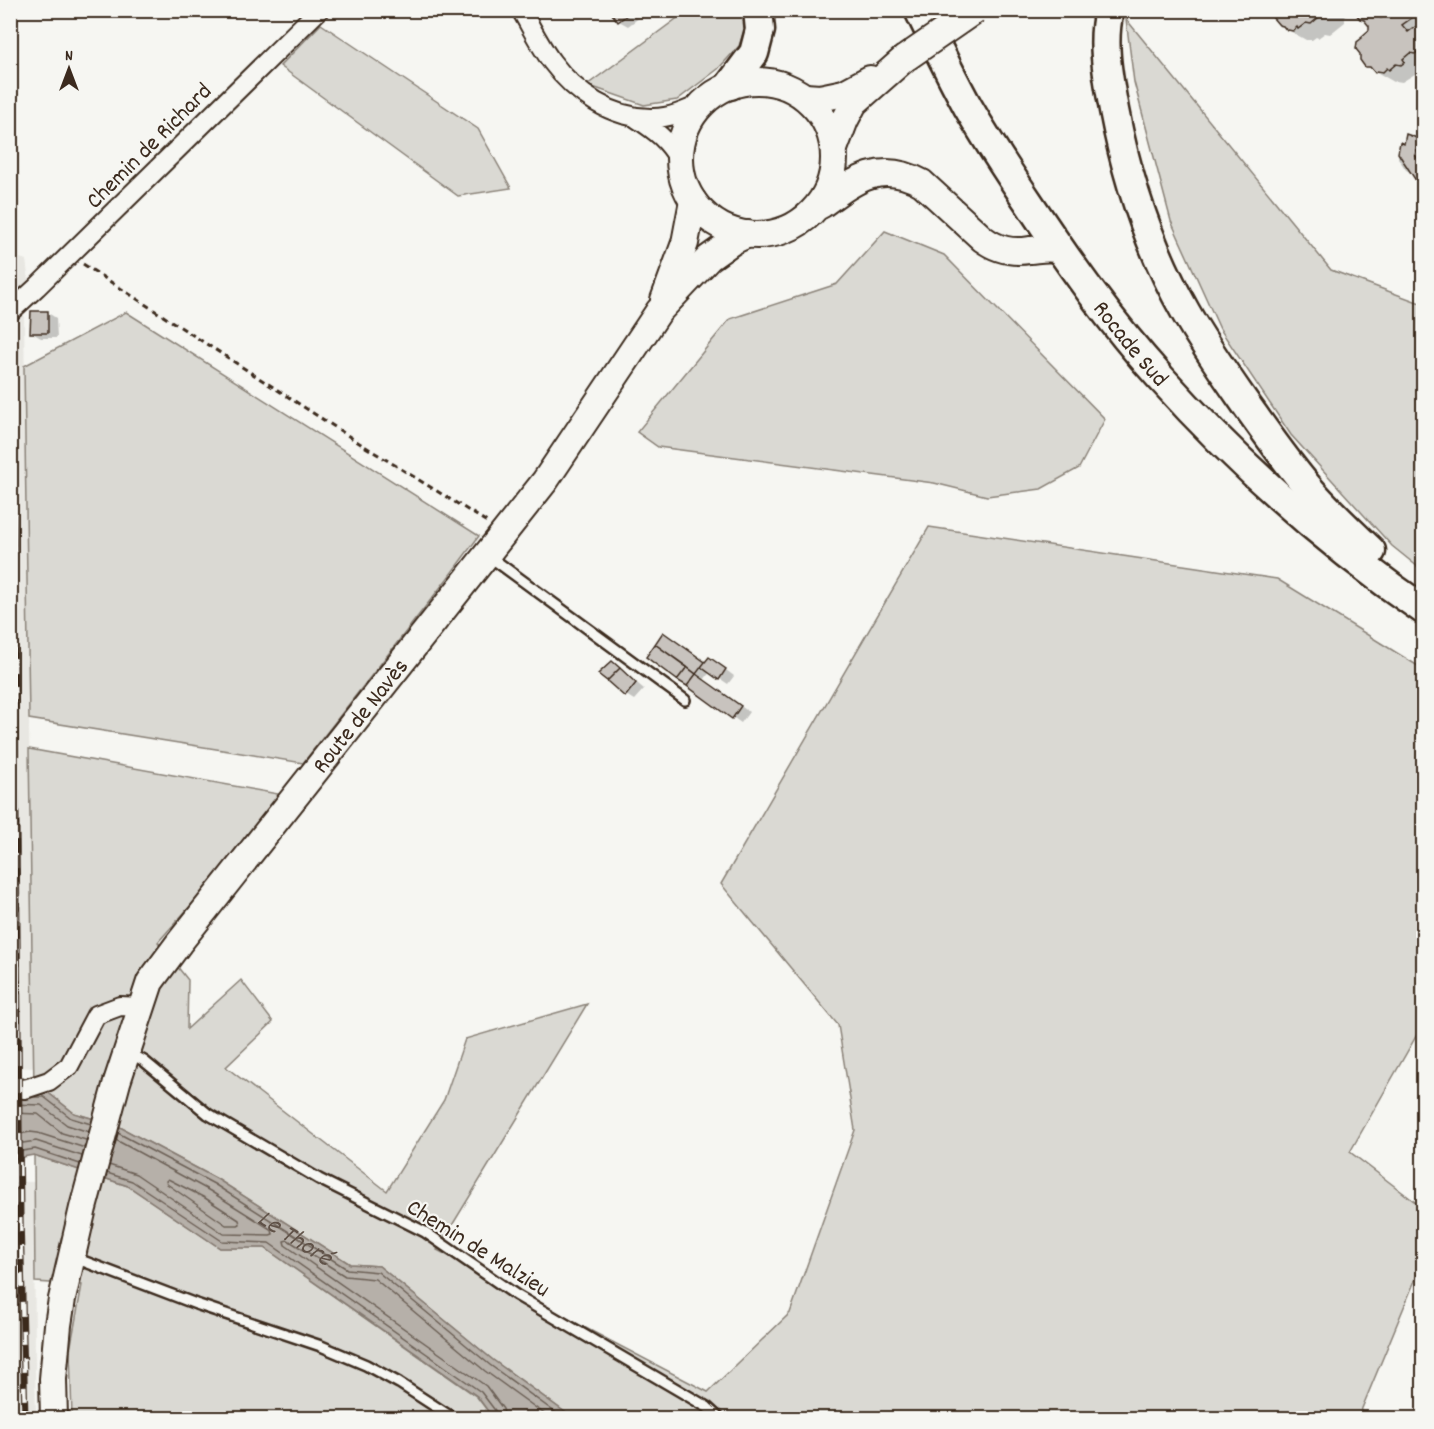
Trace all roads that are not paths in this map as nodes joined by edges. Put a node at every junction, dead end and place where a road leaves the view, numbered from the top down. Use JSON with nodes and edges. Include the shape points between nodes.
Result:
{"nodes":[{"id":1,"x":319,"y":10,"type":"edge"},
{"id":2,"x":520,"y":10,"type":"edge"},
{"id":3,"x":758,"y":10,"type":"edge"},
{"id":4,"x":919,"y":10,"type":"edge"},
{"id":5,"x":975,"y":10,"type":"edge"},
{"id":6,"x":1109,"y":10,"type":"edge"},
{"id":7,"x":905,"y":58,"type":"junction"},
{"id":8,"x":730,"y":85,"type":"junction"},
{"id":9,"x":806,"y":97,"type":"junction"},
{"id":10,"x":701,"y":104,"type":"junction"},
{"id":11,"x":635,"y":117,"type":"junction"},
{"id":12,"x":834,"y":149,"type":"junction"},
{"id":13,"x":680,"y":161,"type":"junction"},
{"id":14,"x":693,"y":201,"type":"junction"},
{"id":15,"x":816,"y":208,"type":"junction"},
{"id":16,"x":748,"y":234,"type":"junction"},
{"id":17,"x":1060,"y":250,"type":"junction"},
{"id":18,"x":659,"y":311,"type":"junction"},
{"id":19,"x":10,"y":312,"type":"edge"},
{"id":20,"x":487,"y":554,"type":"junction"},
{"id":21,"x":1424,"y":594,"type":"edge"},
{"id":22,"x":1424,"y":610,"type":"edge"},
{"id":23,"x":685,"y":699,"type":"dead end"},
{"id":24,"x":142,"y":1007,"type":"junction"},
{"id":25,"x":128,"y":1052,"type":"junction"},
{"id":26,"x":10,"y":1088,"type":"edge"},
{"id":27,"x":72,"y":1257,"type":"junction"},
{"id":28,"x":54,"y":1419,"type":"edge"},
{"id":29,"x":453,"y":1419,"type":"edge"},
{"id":30,"x":719,"y":1419,"type":"edge"}],
"edges":[{"from":1,"to":19,"type":"street","name":"Chemin de Richard"},
{"from":2,"to":11,"type":"street","via":[[572,85],[609,109]]},
{"from":3,"to":8,"type":"main road","via":[[760,30],[754,53]]},
{"from":4,"to":17,"type":"main road","name":"Rocade Sud","via":[[968,107]]},
{"from":5,"to":7,"type":"main road","name":"Route de Navès","bridge":true},
{"from":6,"to":21,"type":"main road","via":[[1105,50],[1124,157],[1150,236],[1184,309],[1239,396],[1312,492],[1388,567]]},
{"from":7,"to":9,"type":"main road","name":"Route de Navès","via":[[844,93]]},
{"from":7,"to":12,"type":"main road","name":"Route de Navès","via":[[854,103]]},
{"from":8,"to":9,"type":"main road","name":"Route de Navès","via":[[769,81]]},
{"from":8,"to":10,"type":"main road","name":"Route de Navès"},
{"from":9,"to":12,"type":"main road","name":"Route de Navès","via":[[820,112]]},
{"from":10,"to":11,"type":"street","via":[[668,117]]},
{"from":10,"to":13,"type":"main road","name":"Route de Navès","via":[[689,121]]},
{"from":11,"to":13,"type":"street","via":[[672,146]]},
{"from":12,"to":15,"type":"main road","name":"Route de Navès","via":[[834,170]]},
{"from":13,"to":14,"type":"main road","name":"Route de Navès"},
{"from":14,"to":16,"type":"main road","name":"Route de Navès","via":[[727,229]]},
{"from":14,"to":18,"type":"main road","name":"Route de Navès","via":[[685,243]]},
{"from":15,"to":16,"type":"main road","name":"Route de Navès","via":[[785,230]]},
{"from":15,"to":17,"type":"main road","via":[[863,177],[888,172],[922,183],[992,246],[1012,251]]},
{"from":16,"to":18,"type":"main road","name":"Route de Navès","via":[[709,258]]},
{"from":17,"to":22,"type":"main road","name":"Rocade Sud","via":[[1152,368],[1224,443],[1324,535]]},
{"from":18,"to":20,"type":"main road","name":"Route de Navès","via":[[545,481]]},
{"from":20,"to":23,"type":"lane"},
{"from":20,"to":24,"type":"main road","name":"Route de Navès","via":[[179,943],[150,982]]},
{"from":24,"to":25,"type":"main road","name":"Route de Navès"},
{"from":24,"to":26,"type":"street","via":[[120,1006],[96,1015],[69,1066],[49,1081],[25,1089]]},
{"from":25,"to":27,"type":"main road","name":"Route de Navès"},
{"from":25,"to":30,"type":"lane","name":"Chemin de Malzieu","via":[[208,1114],[319,1179],[425,1232],[516,1295],[698,1401]]},
{"from":27,"to":28,"type":"main road","name":"Route de Navès","via":[[58,1325]]},
{"from":27,"to":29,"type":"lane","via":[[357,1361]]}]}
